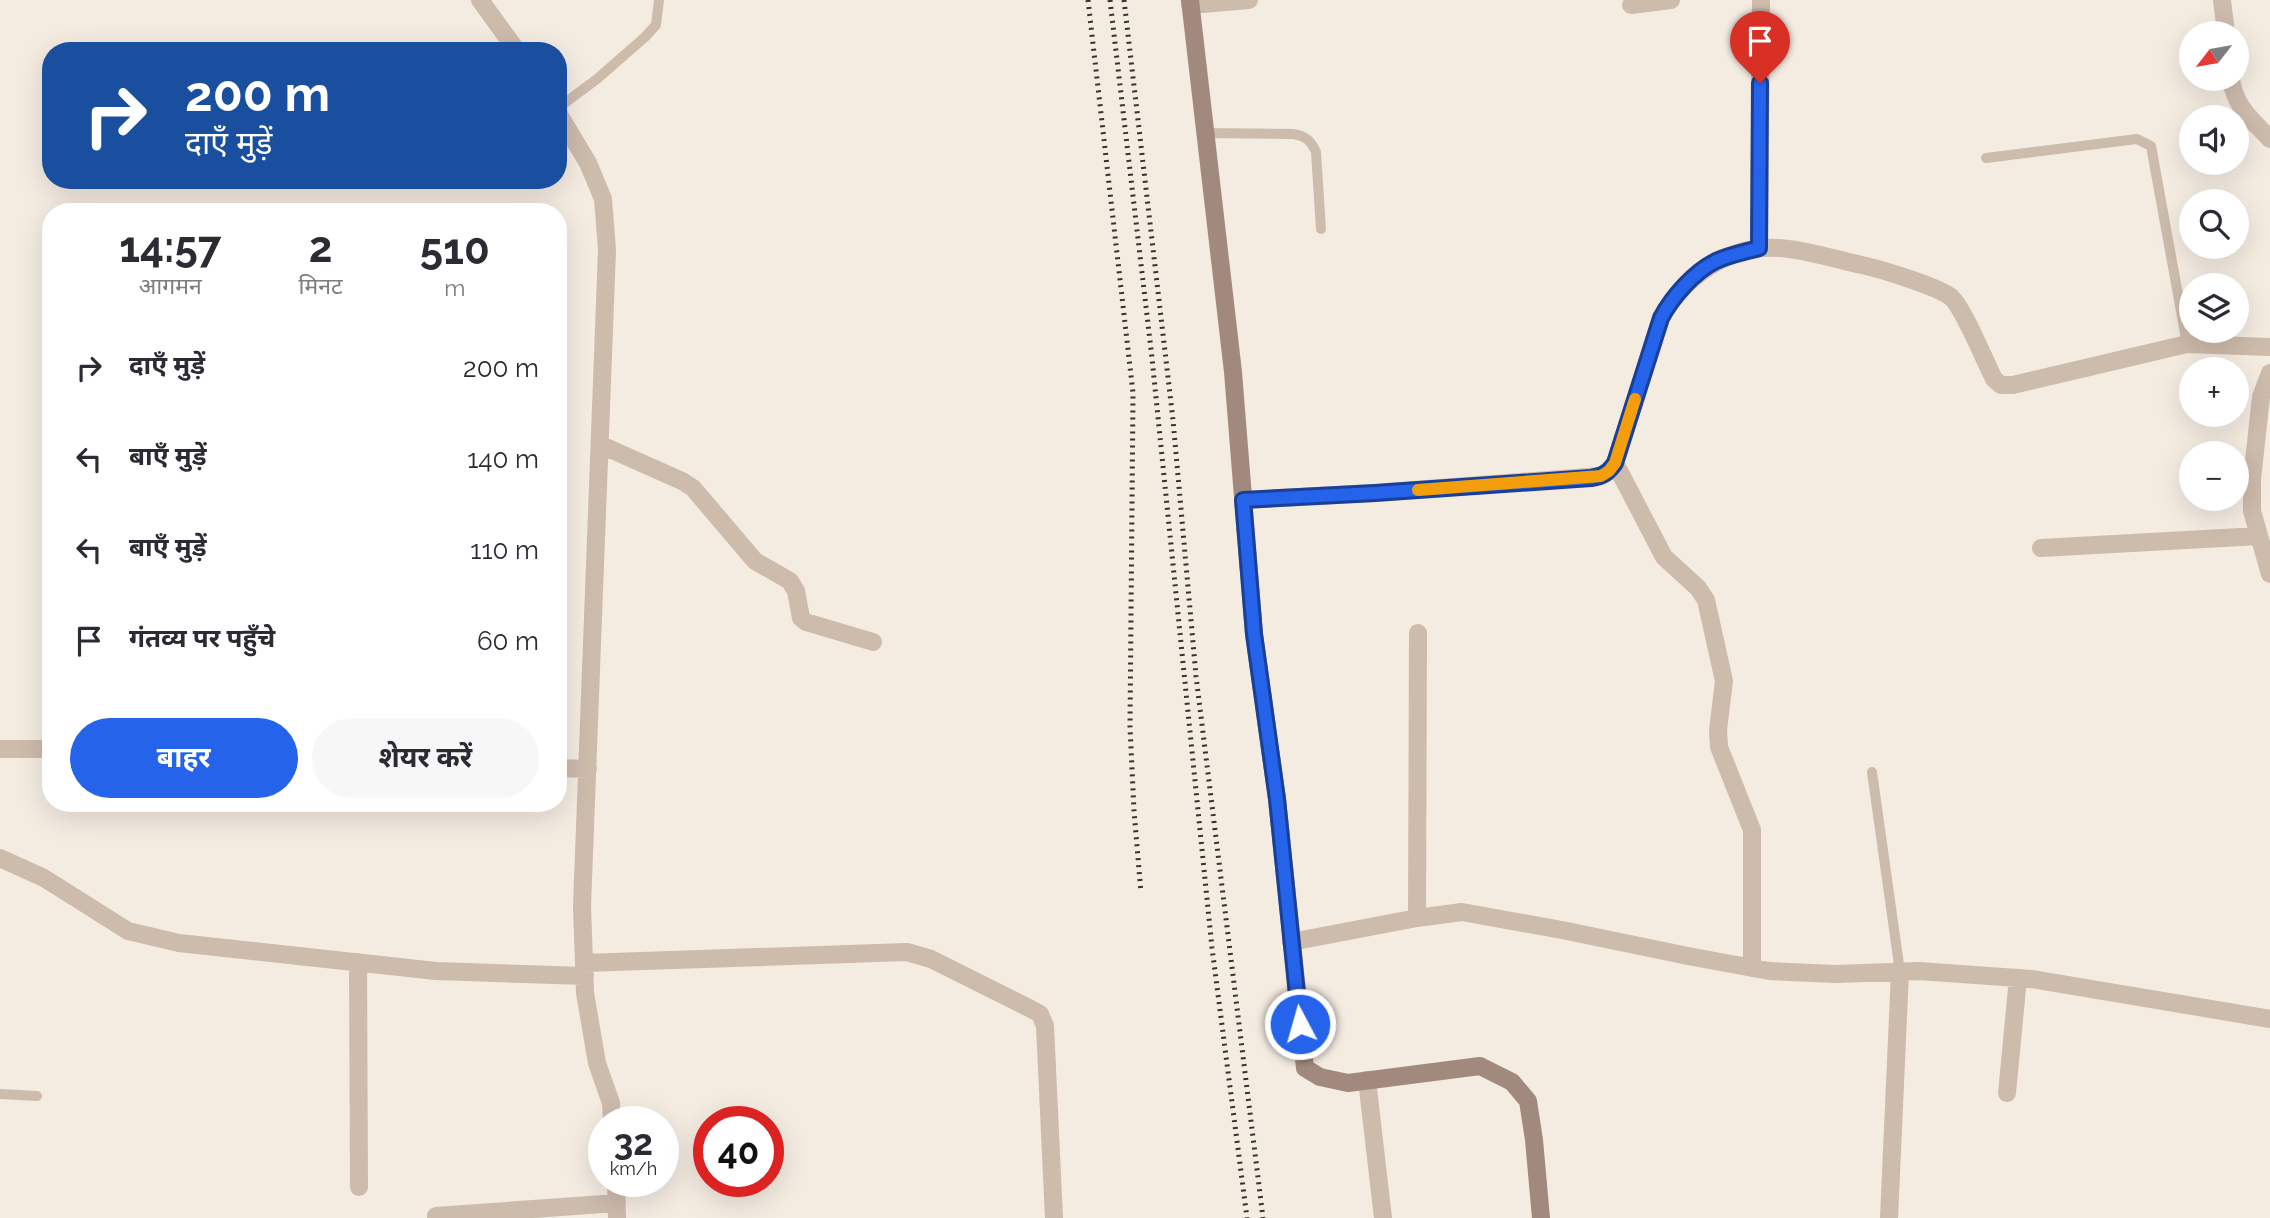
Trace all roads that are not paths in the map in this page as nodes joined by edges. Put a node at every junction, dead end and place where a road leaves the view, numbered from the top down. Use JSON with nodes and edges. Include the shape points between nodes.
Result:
{"nodes":[{"id":1,"x":480,"y":0,"type":"edge"},
{"id":2,"x":659,"y":0,"type":"edge"},
{"id":3,"x":1249,"y":0,"type":"edge"},
{"id":4,"x":1671,"y":0,"type":"edge"},
{"id":5,"x":1761,"y":0,"type":"edge"},
{"id":6,"x":2221,"y":0,"type":"edge"},
{"id":7,"x":1190,"y":3,"type":"edge"},
{"id":8,"x":1631,"y":5,"type":"dead end"},
{"id":9,"x":2224,"y":21,"type":"edge"},
{"id":10,"x":510,"y":42,"type":"edge"},
{"id":11,"x":2234,"y":91,"type":"edge"},
{"id":12,"x":567,"y":104,"type":"edge"},
{"id":13,"x":567,"y":127,"type":"edge"},
{"id":14,"x":1205,"y":133,"type":"junction"},
{"id":15,"x":2270,"y":139,"type":"edge"},
{"id":16,"x":1986,"y":158,"type":"dead end"},
{"id":17,"x":1321,"y":229,"type":"dead end"},
{"id":18,"x":1759,"y":248,"type":"junction"},
{"id":19,"x":2187,"y":344,"type":"junction"},
{"id":20,"x":2270,"y":347,"type":"edge"},
{"id":21,"x":2270,"y":373,"type":"edge"},
{"id":22,"x":601,"y":445,"type":"junction"},
{"id":23,"x":1615,"y":463,"type":"junction"},
{"id":24,"x":1243,"y":500,"type":"junction"},
{"id":25,"x":2259,"y":536,"type":"junction"},
{"id":26,"x":2041,"y":548,"type":"dead end"},
{"id":27,"x":2270,"y":574,"type":"edge"},
{"id":28,"x":1418,"y":633,"type":"dead end"},
{"id":29,"x":873,"y":642,"type":"dead end"},
{"id":30,"x":0,"y":749,"type":"edge"},
{"id":31,"x":42,"y":749,"type":"edge"},
{"id":32,"x":567,"y":768,"type":"edge"},
{"id":33,"x":588,"y":769,"type":"junction"},
{"id":34,"x":1872,"y":772,"type":"dead end"},
{"id":35,"x":0,"y":859,"type":"edge"},
{"id":36,"x":1417,"y":918,"type":"junction"},
{"id":37,"x":1291,"y":942,"type":"junction"},
{"id":38,"x":358,"y":962,"type":"junction"},
{"id":39,"x":1752,"y":968,"type":"junction"},
{"id":40,"x":585,"y":970,"type":"junction"},
{"id":41,"x":1900,"y":972,"type":"junction"},
{"id":42,"x":2018,"y":978,"type":"junction"},
{"id":43,"x":2270,"y":1019,"type":"edge"},
{"id":44,"x":1367,"y":1080,"type":"junction"},
{"id":45,"x":2007,"y":1093,"type":"dead end"},
{"id":46,"x":0,"y":1094,"type":"edge"},
{"id":47,"x":37,"y":1096,"type":"dead end"},
{"id":48,"x":611,"y":1106,"type":"edge"},
{"id":49,"x":359,"y":1187,"type":"dead end"},
{"id":50,"x":617,"y":1210,"type":"edge"},
{"id":51,"x":436,"y":1216,"type":"dead end"},
{"id":52,"x":1054,"y":1218,"type":"edge"},
{"id":53,"x":1383,"y":1218,"type":"edge"},
{"id":54,"x":1541,"y":1218,"type":"edge"},
{"id":55,"x":1889,"y":1218,"type":"edge"}],
"edges":[{"from":1,"to":10,"type":"street"},
{"from":2,"to":12,"type":"lane","via":[[656,25]]},
{"from":3,"to":7,"type":"street"},
{"from":4,"to":8,"type":"street"},
{"from":5,"to":18,"type":"street"},
{"from":6,"to":9,"type":"street"},
{"from":7,"to":14,"type":"street"},
{"from":11,"to":15,"type":"street","via":[[2245,113]]},
{"from":13,"to":22,"type":"street","via":[[603,199],[607,250]]},
{"from":14,"to":17,"type":"lane","via":[[1293,134],[1311,142],[1316,152]]},
{"from":14,"to":24,"type":"street"},
{"from":16,"to":19,"type":"lane","via":[[2137,139],[2151,146]]},
{"from":18,"to":19,"type":"street","via":[[1779,247],[1877,268],[1945,294],[1957,305],[2001,385]]},
{"from":18,"to":23,"type":"street","via":[[1723,258],[1701,271],[1666,308]]},
{"from":19,"to":20,"type":"street"},
{"from":21,"to":25,"type":"street","via":[[2261,397],[2252,479],[2252,511]]},
{"from":22,"to":29,"type":"street","via":[[693,488],[755,561],[790,581],[806,622]]},
{"from":22,"to":33,"type":"street"},
{"from":23,"to":24,"type":"street","via":[[1609,471],[1591,478]]},
{"from":23,"to":39,"type":"street","via":[[1664,557],[1706,600],[1724,681],[1719,747],[1752,830]]},
{"from":24,"to":37,"type":"street","via":[[1254,634]]},
{"from":25,"to":26,"type":"street"},
{"from":25,"to":27,"type":"street"},
{"from":28,"to":36,"type":"street"},
{"from":30,"to":31,"type":"street"},
{"from":32,"to":33,"type":"street"},
{"from":33,"to":40,"type":"street","via":[[582,906]]},
{"from":34,"to":41,"type":"lane"},
{"from":35,"to":38,"type":"street","via":[[44,878],[128,931],[179,943]]},
{"from":36,"to":37,"type":"street"},
{"from":36,"to":39,"type":"street","via":[[1462,912]]},
{"from":37,"to":44,"type":"street","via":[[1305,1068],[1320,1077],[1348,1083]]},
{"from":38,"to":40,"type":"street","via":[[436,971]]},
{"from":38,"to":49,"type":"street"},
{"from":39,"to":41,"type":"street","via":[[1836,974]]},
{"from":40,"to":48,"type":"street","via":[[597,1063]]},
{"from":40,"to":52,"type":"street","via":[[907,952],[931,959],[1031,1009],[1040,1014],[1045,1026]]},
{"from":41,"to":42,"type":"street"},
{"from":41,"to":55,"type":"street"},
{"from":42,"to":43,"type":"street"},
{"from":42,"to":45,"type":"street"},
{"from":44,"to":53,"type":"street"},
{"from":44,"to":54,"type":"street","via":[[1480,1066],[1512,1082],[1528,1101]]},
{"from":46,"to":47,"type":"lane"},
{"from":50,"to":51,"type":"street"}]}
